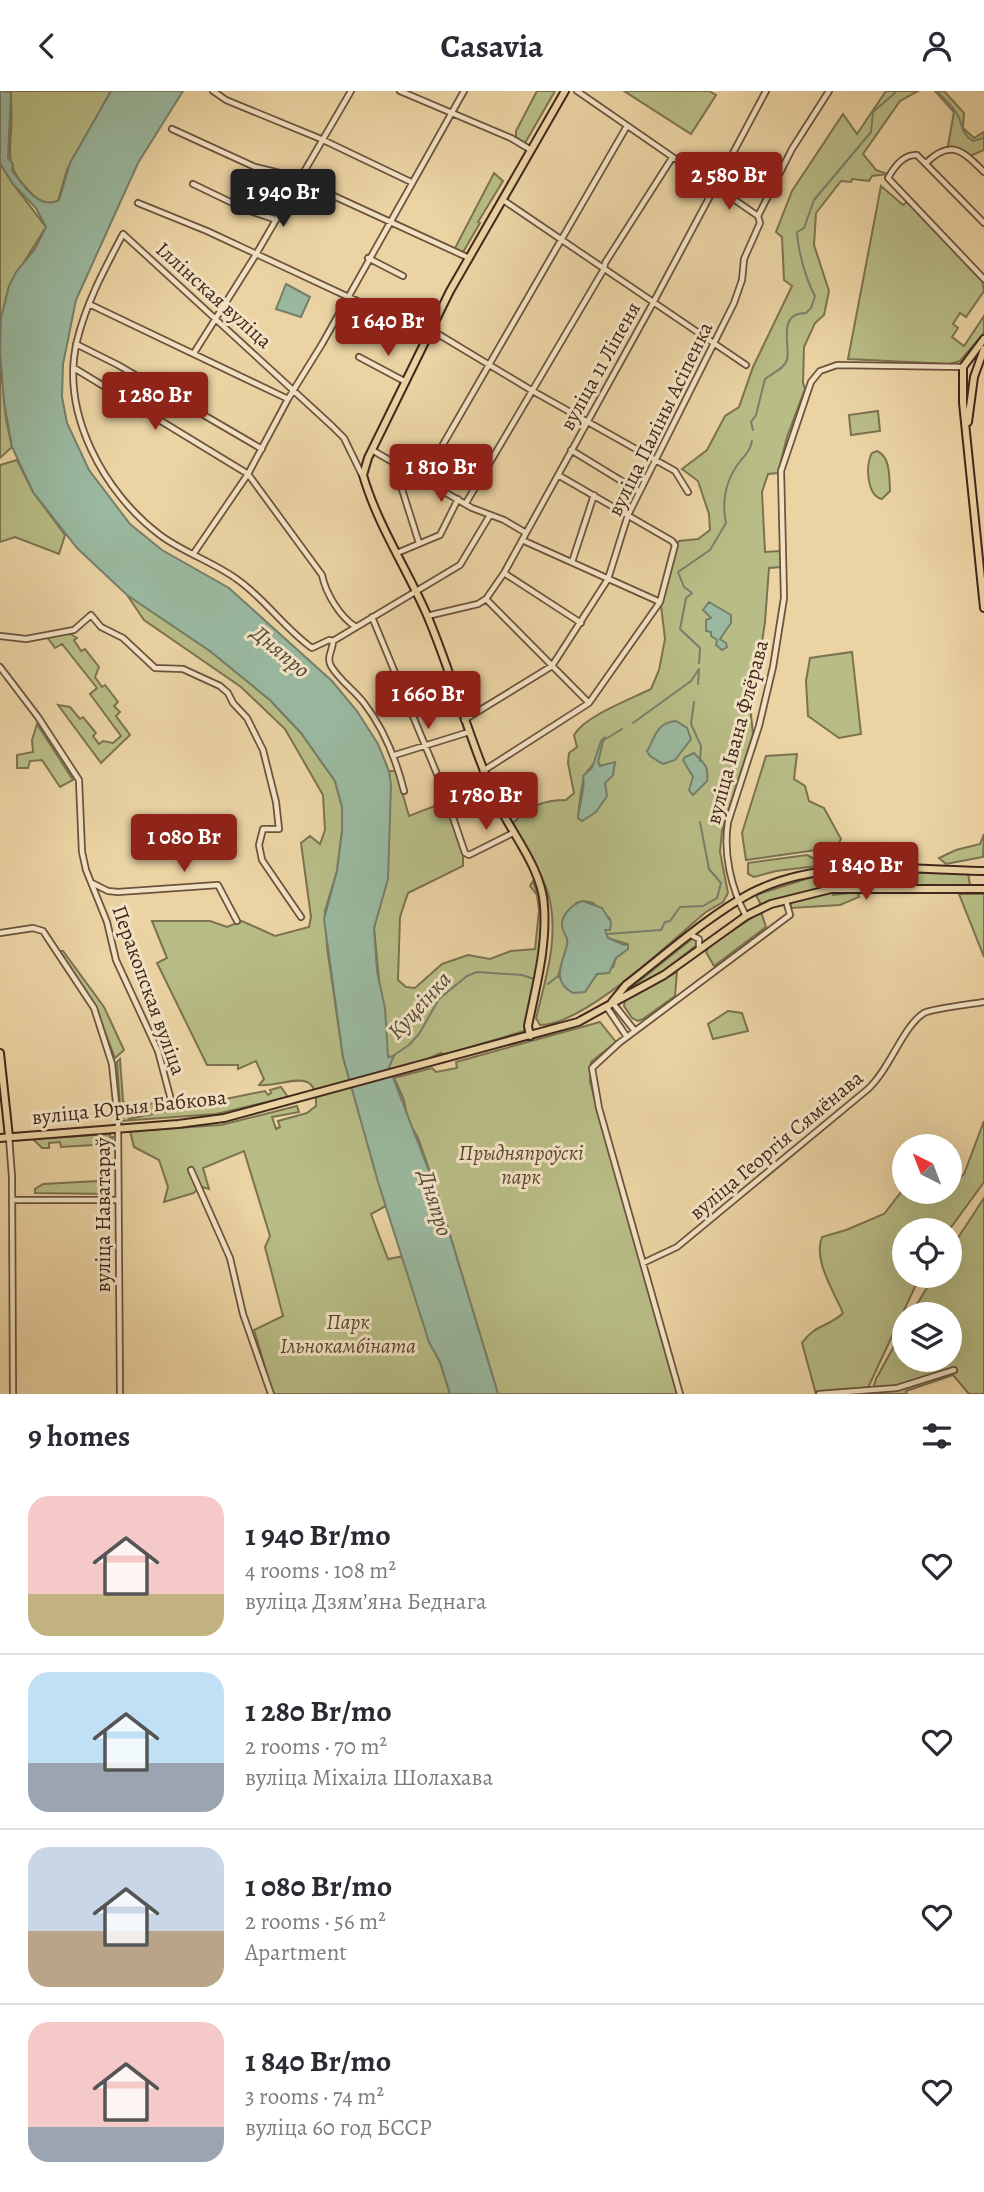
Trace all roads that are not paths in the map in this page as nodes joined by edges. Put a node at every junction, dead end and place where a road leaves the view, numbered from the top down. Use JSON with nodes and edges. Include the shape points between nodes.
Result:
{"nodes":[{"id":1,"x":213,"y":91,"type":"edge"},
{"id":2,"x":351,"y":91,"type":"edge"},
{"id":3,"x":400,"y":91,"type":"edge"},
{"id":4,"x":464,"y":91,"type":"edge"},
{"id":5,"x":565,"y":91,"type":"edge"},
{"id":6,"x":577,"y":91,"type":"edge"},
{"id":7,"x":766,"y":91,"type":"edge"},
{"id":8,"x":829,"y":91,"type":"edge"},
{"id":9,"x":410,"y":93,"type":"edge"},
{"id":10,"x":451,"y":112,"type":"junction"},
{"id":11,"x":627,"y":126,"type":"junction"},
{"id":12,"x":172,"y":129,"type":"dead end"},
{"id":13,"x":321,"y":139,"type":"junction"},
{"id":14,"x":531,"y":151,"type":"junction"},
{"id":15,"x":672,"y":159,"type":"junction"},
{"id":16,"x":926,"y":163,"type":"junction"},
{"id":17,"x":984,"y":172,"type":"edge"},
{"id":18,"x":298,"y":180,"type":"junction"},
{"id":19,"x":411,"y":182,"type":"junction"},
{"id":20,"x":193,"y":184,"type":"dead end"},
{"id":21,"x":715,"y":187,"type":"junction"},
{"id":22,"x":503,"y":200,"type":"junction"},
{"id":23,"x":138,"y":203,"type":"dead end"},
{"id":24,"x":758,"y":216,"type":"junction"},
{"id":25,"x":274,"y":219,"type":"junction"},
{"id":26,"x":390,"y":221,"type":"junction"},
{"id":27,"x":984,"y":223,"type":"edge"},
{"id":28,"x":561,"y":239,"type":"junction"},
{"id":29,"x":255,"y":256,"type":"junction"},
{"id":30,"x":368,"y":258,"type":"junction"},
{"id":31,"x":470,"y":258,"type":"junction"},
{"id":32,"x":604,"y":269,"type":"junction"},
{"id":33,"x":403,"y":276,"type":"dead end"},
{"id":34,"x":984,"y":279,"type":"edge"},
{"id":35,"x":348,"y":297,"type":"junction"},
{"id":36,"x":653,"y":303,"type":"junction"},
{"id":37,"x":89,"y":304,"type":"junction"},
{"id":38,"x":217,"y":318,"type":"junction"},
{"id":39,"x":430,"y":331,"type":"junction"},
{"id":40,"x":984,"y":339,"type":"edge"},
{"id":41,"x":713,"y":343,"type":"junction"},
{"id":42,"x":76,"y":344,"type":"junction"},
{"id":43,"x":984,"y":349,"type":"edge"},
{"id":44,"x":194,"y":353,"type":"junction"},
{"id":45,"x":359,"y":357,"type":"dead end"},
{"id":46,"x":488,"y":365,"type":"junction"},
{"id":47,"x":746,"y":365,"type":"dead end"},
{"id":48,"x":963,"y":367,"type":"junction"},
{"id":49,"x":75,"y":368,"type":"junction"},
{"id":50,"x":405,"y":382,"type":"junction"},
{"id":51,"x":294,"y":389,"type":"junction"},
{"id":52,"x":531,"y":390,"type":"junction"},
{"id":53,"x":288,"y":398,"type":"junction"},
{"id":54,"x":586,"y":422,"type":"junction"},
{"id":55,"x":966,"y":437,"type":"junction"},
{"id":56,"x":262,"y":449,"type":"junction"},
{"id":57,"x":372,"y":450,"type":"junction"},
{"id":58,"x":571,"y":450,"type":"junction"},
{"id":59,"x":656,"y":460,"type":"junction"},
{"id":60,"x":393,"y":464,"type":"junction"},
{"id":61,"x":248,"y":474,"type":"junction"},
{"id":62,"x":363,"y":475,"type":"junction"},
{"id":63,"x":558,"y":475,"type":"junction"},
{"id":64,"x":422,"y":479,"type":"junction"},
{"id":65,"x":638,"y":491,"type":"junction"},
{"id":66,"x":688,"y":492,"type":"dead end"},
{"id":67,"x":594,"y":495,"type":"junction"},
{"id":68,"x":458,"y":499,"type":"junction"},
{"id":69,"x":466,"y":503,"type":"junction"},
{"id":70,"x":490,"y":515,"type":"junction"},
{"id":71,"x":628,"y":516,"type":"junction"},
{"id":72,"x":526,"y":533,"type":"junction"},
{"id":73,"x":522,"y":540,"type":"junction"},
{"id":74,"x":419,"y":543,"type":"junction"},
{"id":75,"x":194,"y":553,"type":"junction"},
{"id":76,"x":397,"y":553,"type":"junction"},
{"id":77,"x":572,"y":562,"type":"junction"},
{"id":78,"x":504,"y":573,"type":"junction"},
{"id":79,"x":608,"y":579,"type":"junction"},
{"id":80,"x":416,"y":592,"type":"junction"},
{"id":81,"x":486,"y":599,"type":"junction"},
{"id":82,"x":660,"y":602,"type":"junction"},
{"id":83,"x":984,"y":608,"type":"edge"},
{"id":84,"x":428,"y":616,"type":"junction"},
{"id":85,"x":372,"y":617,"type":"junction"},
{"id":86,"x":581,"y":623,"type":"junction"},
{"id":87,"x":356,"y":627,"type":"junction"},
{"id":88,"x":0,"y":636,"type":"edge"},
{"id":89,"x":333,"y":641,"type":"junction"},
{"id":90,"x":552,"y":666,"type":"junction"},
{"id":91,"x":0,"y":667,"type":"edge"},
{"id":92,"x":589,"y":703,"type":"junction"},
{"id":93,"x":464,"y":720,"type":"junction"},
{"id":94,"x":469,"y":732,"type":"junction"},
{"id":95,"x":424,"y":745,"type":"junction"},
{"id":96,"x":394,"y":755,"type":"junction"},
{"id":97,"x":484,"y":771,"type":"junction"},
{"id":98,"x":404,"y":791,"type":"dead end"},
{"id":99,"x":513,"y":833,"type":"junction"},
{"id":100,"x":984,"y":870,"type":"edge"},
{"id":101,"x":91,"y":883,"type":"junction"},
{"id":102,"x":984,"y":889,"type":"edge"},
{"id":103,"x":738,"y":901,"type":"junction"},
{"id":104,"x":786,"y":901,"type":"junction"},
{"id":105,"x":746,"y":916,"type":"junction"},
{"id":106,"x":301,"y":918,"type":"dead end"},
{"id":107,"x":237,"y":921,"type":"dead end"},
{"id":108,"x":0,"y":933,"type":"edge"},
{"id":109,"x":691,"y":935,"type":"junction"},
{"id":110,"x":699,"y":949,"type":"junction"},
{"id":111,"x":984,"y":1002,"type":"edge"},
{"id":112,"x":609,"y":1004,"type":"junction"},
{"id":113,"x":635,"y":1031,"type":"junction"},
{"id":114,"x":530,"y":1036,"type":"junction"},
{"id":115,"x":627,"y":1037,"type":"junction"},
{"id":116,"x":0,"y":1053,"type":"edge"},
{"id":117,"x":171,"y":1100,"type":"dead end"},
{"id":118,"x":118,"y":1127,"type":"junction"},
{"id":119,"x":9,"y":1137,"type":"junction"},
{"id":120,"x":0,"y":1138,"type":"edge"},
{"id":121,"x":191,"y":1170,"type":"dead end"},
{"id":122,"x":12,"y":1200,"type":"junction"},
{"id":123,"x":118,"y":1201,"type":"junction"},
{"id":124,"x":643,"y":1263,"type":"junction"},
{"id":125,"x":948,"y":1372,"type":"edge"},
{"id":126,"x":13,"y":1394,"type":"edge"},
{"id":127,"x":120,"y":1394,"type":"edge"},
{"id":128,"x":271,"y":1394,"type":"edge"},
{"id":129,"x":680,"y":1394,"type":"edge"},
{"id":130,"x":819,"y":1394,"type":"edge"}],
"edges":[{"from":1,"to":13,"type":"street"},
{"from":2,"to":13,"type":"street"},
{"from":3,"to":9,"type":"street"},
{"from":4,"to":10,"type":"street"},
{"from":5,"to":14,"type":"main road"},
{"from":6,"to":11,"type":"street"},
{"from":7,"to":21,"type":"street","name":"вуліца 11 Ліпеня"},
{"from":8,"to":24,"type":"street","name":"вуліца Паліны Асіпенка","via":[[792,149]]},
{"from":9,"to":10,"type":"street"},
{"from":10,"to":14,"type":"street"},
{"from":10,"to":19,"type":"street"},
{"from":11,"to":15,"type":"street"},
{"from":11,"to":28,"type":"street"},
{"from":12,"to":18,"type":"street","via":[[255,167]]},
{"from":13,"to":18,"type":"street"},
{"from":13,"to":19,"type":"street"},
{"from":14,"to":22,"type":"main road"},
{"from":15,"to":21,"type":"street"},
{"from":15,"to":32,"type":"street"},
{"from":16,"to":17,"type":"street","via":[[948,148],[969,157]]},
{"from":16,"to":27,"type":"street"},
{"from":16,"to":34,"type":"street","via":[[912,154],[888,178]]},
{"from":18,"to":25,"type":"street"},
{"from":18,"to":26,"type":"street"},
{"from":19,"to":26,"type":"street"},
{"from":20,"to":25,"type":"street"},
{"from":21,"to":24,"type":"street"},
{"from":21,"to":36,"type":"street","name":"вуліца 11 Ліпеня"},
{"from":22,"to":28,"type":"street"},
{"from":22,"to":31,"type":"main road"},
{"from":23,"to":29,"type":"street"},
{"from":24,"to":41,"type":"street","name":"вуліца Паліны Асіпенка","via":[[760,223],[744,259],[742,280]]},
{"from":25,"to":29,"type":"street"},
{"from":26,"to":30,"type":"street"},
{"from":26,"to":31,"type":"street"},
{"from":28,"to":32,"type":"street"},
{"from":28,"to":46,"type":"street"},
{"from":29,"to":35,"type":"street"},
{"from":29,"to":38,"type":"street"},
{"from":30,"to":33,"type":"street"},
{"from":30,"to":35,"type":"street"},
{"from":31,"to":39,"type":"main road"},
{"from":32,"to":36,"type":"street"},
{"from":32,"to":52,"type":"street"},
{"from":35,"to":39,"type":"street"},
{"from":35,"to":51,"type":"street"},
{"from":36,"to":41,"type":"street"},
{"from":36,"to":54,"type":"street","name":"вуліца 11 Ліпеня"},
{"from":37,"to":38,"type":"street","name":"Іллінская вуліца","via":[[123,234]]},
{"from":37,"to":42,"type":"street"},
{"from":37,"to":44,"type":"street"},
{"from":38,"to":44,"type":"street"},
{"from":38,"to":51,"type":"street","name":"Іллінская вуліца"},
{"from":39,"to":46,"type":"street"},
{"from":39,"to":50,"type":"main road"},
{"from":40,"to":48,"type":"main road"},
{"from":41,"to":47,"type":"street"},
{"from":41,"to":59,"type":"street","name":"вуліца Паліны Асіпенка"},
{"from":42,"to":49,"type":"street"},
{"from":42,"to":56,"type":"street"},
{"from":43,"to":55,"type":"main road","via":[[974,377]]},
{"from":44,"to":53,"type":"street"},
{"from":45,"to":50,"type":"street"},
{"from":46,"to":52,"type":"street"},
{"from":46,"to":64,"type":"street"},
{"from":48,"to":55,"type":"main road"},
{"from":48,"to":103,"type":"street","name":"вуліца Івана Флёрава","via":[[837,365],[820,371],[811,382],[781,471],[782,620],[762,714],[725,838]]},
{"from":49,"to":61,"type":"street"},
{"from":49,"to":75,"type":"street","via":[[87,445],[104,475],[149,526],[177,547]]},
{"from":50,"to":57,"type":"main road"},
{"from":51,"to":53,"type":"street"},
{"from":51,"to":62,"type":"street","name":"Іллінская вуліца","via":[[344,438]]},
{"from":52,"to":54,"type":"street"},
{"from":52,"to":69,"type":"street"},
{"from":53,"to":56,"type":"street"},
{"from":54,"to":58,"type":"street","name":"вуліца 11 Ліпеня"},
{"from":54,"to":59,"type":"street"},
{"from":55,"to":83,"type":"main road"},
{"from":56,"to":61,"type":"street"},
{"from":57,"to":60,"type":"street"},
{"from":57,"to":62,"type":"main road"},
{"from":58,"to":63,"type":"street","name":"вуліца 11 Ліпеня"},
{"from":58,"to":65,"type":"street"},
{"from":59,"to":65,"type":"street","name":"вуліца Паліны Асіпенка"},
{"from":59,"to":66,"type":"street","via":[[675,471]]},
{"from":60,"to":64,"type":"street"},
{"from":60,"to":74,"type":"street"},
{"from":61,"to":75,"type":"street"},
{"from":61,"to":87,"type":"street","via":[[322,575],[346,621]]},
{"from":62,"to":76,"type":"main road"},
{"from":63,"to":67,"type":"street"},
{"from":63,"to":72,"type":"street","name":"вуліца 11 Ліпеня"},
{"from":64,"to":68,"type":"street"},
{"from":65,"to":71,"type":"street","name":"вуліца Паліны Асіпенка"},
{"from":67,"to":71,"type":"street"},
{"from":67,"to":77,"type":"street"},
{"from":68,"to":69,"type":"street"},
{"from":68,"to":74,"type":"street","via":[[440,535]]},
{"from":69,"to":70,"type":"street"},
{"from":70,"to":72,"type":"street"},
{"from":70,"to":80,"type":"street","via":[[460,565]]},
{"from":71,"to":79,"type":"street","name":"вуліца Паліны Асіпенка"},
{"from":71,"to":82,"type":"street","via":[[675,545]]},
{"from":72,"to":73,"type":"street","name":"вуліца 11 Ліпеня"},
{"from":73,"to":77,"type":"street"},
{"from":73,"to":78,"type":"street","name":"вуліца 11 Ліпеня"},
{"from":74,"to":76,"type":"street"},
{"from":75,"to":89,"type":"street","via":[[242,582],[312,648]]},
{"from":76,"to":80,"type":"main road"},
{"from":77,"to":79,"type":"street"},
{"from":78,"to":81,"type":"street","name":"вуліца 11 Ліпеня"},
{"from":78,"to":86,"type":"street"},
{"from":79,"to":82,"type":"street"},
{"from":79,"to":86,"type":"street","name":"вуліца Паліны Асіпенка"},
{"from":80,"to":84,"type":"main road"},
{"from":80,"to":85,"type":"street"},
{"from":81,"to":84,"type":"street"},
{"from":81,"to":90,"type":"street"},
{"from":82,"to":92,"type":"street"},
{"from":84,"to":93,"type":"main road"},
{"from":85,"to":87,"type":"street"},
{"from":85,"to":95,"type":"street"},
{"from":86,"to":90,"type":"street","name":"вуліца Паліны Асіпенка"},
{"from":87,"to":89,"type":"street"},
{"from":88,"to":106,"type":"street","via":[[26,639],[74,630],[91,615],[155,668],[183,669],[228,693],[258,737],[275,802],[279,829],[263,829],[262,860]]},
{"from":89,"to":96,"type":"street","via":[[328,657],[331,666],[364,703]]},
{"from":90,"to":92,"type":"street"},
{"from":90,"to":93,"type":"street","name":"вуліца Паліны Асіпенка"},
{"from":91,"to":101,"type":"street","name":"Перакопская вуліца","via":[[79,780],[82,852]]},
{"from":92,"to":97,"type":"street"},
{"from":93,"to":94,"type":"main road"},
{"from":94,"to":95,"type":"street"},
{"from":94,"to":97,"type":"main road"},
{"from":95,"to":96,"type":"street"},
{"from":95,"to":99,"type":"street","via":[[467,855]]},
{"from":96,"to":98,"type":"street"},
{"from":97,"to":99,"type":"main road"},
{"from":99,"to":114,"type":"main road","via":[[544,904],[541,967],[528,1026]]},
{"from":100,"to":103,"type":"main road","via":[[813,873],[780,881]]},
{"from":101,"to":107,"type":"street","via":[[118,892],[218,885]]},
{"from":101,"to":117,"type":"street","name":"Перакопская вуліца","via":[[116,960],[158,1051]]},
{"from":102,"to":104,"type":"main road","name":"вуліца Юрыя Бабкова","via":[[831,889]]},
{"from":103,"to":105,"type":"street","name":"вуліца Івана Флёрава"},
{"from":103,"to":109,"type":"main road"},
{"from":104,"to":105,"type":"main road","name":"вуліца Юрыя Бабкова"},
{"from":104,"to":113,"type":"street","via":[[790,915]]},
{"from":105,"to":110,"type":"main road","name":"вуліца Юрыя Бабкова"},
{"from":108,"to":118,"type":"street","name":"вуліца Наватараў","via":[[43,931],[94,1008],[112,1064]]},
{"from":109,"to":110,"type":"street","via":[[699,939]]},
{"from":109,"to":112,"type":"main road","via":[[626,985]]},
{"from":110,"to":112,"type":"main road","name":"вуліца Юрыя Бабкова","via":[[664,975]]},
{"from":111,"to":124,"type":"street","name":"вуліца Георгія Сямёнава","via":[[925,1012],[880,1078],[677,1247]]},
{"from":112,"to":113,"type":"street"},
{"from":112,"to":114,"type":"main road","name":"вуліца Юрыя Бабкова","via":[[578,1022]]},
{"from":112,"to":115,"type":"street"},
{"from":113,"to":115,"type":"street"},
{"from":114,"to":118,"type":"main road","name":"вуліца Юрыя Бабкова","via":[[224,1118]]},
{"from":115,"to":124,"type":"street","via":[[596,1062],[591,1075]]},
{"from":116,"to":119,"type":"main road"},
{"from":118,"to":119,"type":"main road","name":"вуліца Юрыя Бабкова"},
{"from":118,"to":123,"type":"street","name":"вуліца Наватараў"},
{"from":119,"to":120,"type":"main road","name":"вуліца Юрыя Бабкова"},
{"from":119,"to":122,"type":"street"},
{"from":121,"to":128,"type":"street","via":[[229,1258]]},
{"from":122,"to":123,"type":"street"},
{"from":122,"to":126,"type":"street"},
{"from":123,"to":127,"type":"street","name":"вуліца Наватараў"},
{"from":124,"to":129,"type":"street"},
{"from":125,"to":130,"type":"street","via":[[897,1388]]}]}
